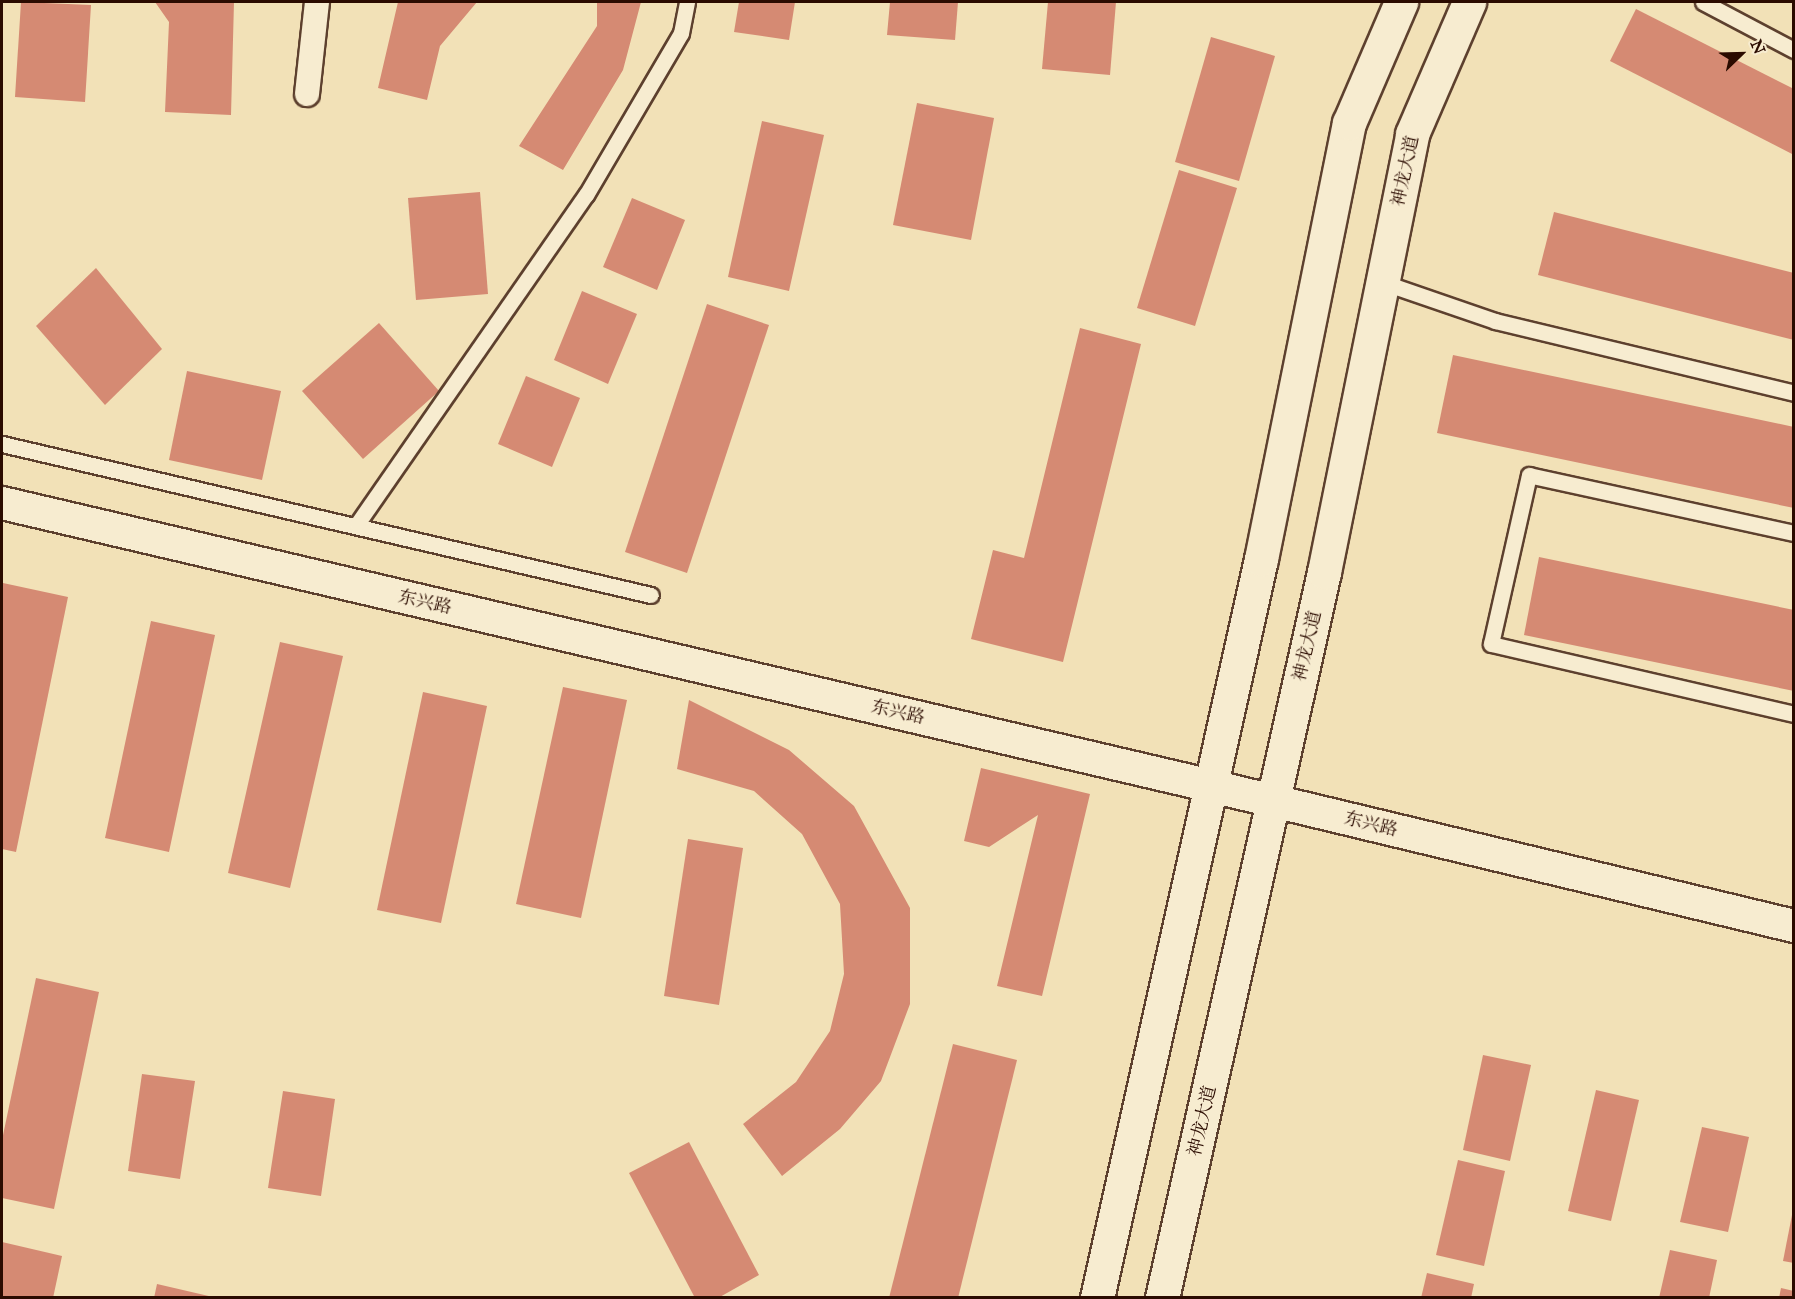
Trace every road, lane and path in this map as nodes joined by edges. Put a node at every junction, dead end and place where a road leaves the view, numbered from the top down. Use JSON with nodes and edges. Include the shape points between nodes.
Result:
{"nodes":[{"id":1,"x":318,"y":2,"type":"edge"},
{"id":2,"x":687,"y":2,"type":"edge"},
{"id":3,"x":1401,"y":2,"type":"edge"},
{"id":4,"x":1469,"y":2,"type":"edge"},
{"id":5,"x":1702,"y":2,"type":"edge"},
{"id":6,"x":1794,"y":50,"type":"edge"},
{"id":7,"x":307,"y":94,"type":"dead end"},
{"id":8,"x":1382,"y":282,"type":"junction"},
{"id":9,"x":1794,"y":393,"type":"edge"},
{"id":10,"x":2,"y":444,"type":"edge"},
{"id":11,"x":2,"y":503,"type":"edge"},
{"id":12,"x":357,"y":524,"type":"junction"},
{"id":13,"x":1794,"y":533,"type":"edge"},
{"id":14,"x":651,"y":596,"type":"dead end"},
{"id":15,"x":1794,"y":714,"type":"edge"},
{"id":16,"x":1211,"y":786,"type":"junction"},
{"id":17,"x":1273,"y":801,"type":"junction"},
{"id":18,"x":1794,"y":926,"type":"edge"},
{"id":19,"x":1097,"y":1298,"type":"edge"},
{"id":20,"x":1162,"y":1298,"type":"edge"}],
"edges":[{"from":1,"to":7,"type":"street"},
{"from":2,"to":12,"type":"lane","via":[[681,33],[586,195]]},
{"from":3,"to":16,"type":"main road","via":[[1349,123]]},
{"from":4,"to":8,"type":"main road","name":"神龙大道","via":[[1412,134]]},
{"from":5,"to":6,"type":"lane"},
{"from":8,"to":9,"type":"lane","via":[[1495,321]]},
{"from":8,"to":17,"type":"main road","name":"神龙大道"},
{"from":10,"to":12,"type":"lane"},
{"from":11,"to":16,"type":"street","name":"东兴路"},
{"from":12,"to":14,"type":"lane"},
{"from":13,"to":15,"type":"lane","via":[[1530,475],[1491,644]]},
{"from":16,"to":17,"type":"street","name":"东兴路"},
{"from":16,"to":19,"type":"main road"},
{"from":17,"to":18,"type":"street","name":"东兴路"},
{"from":17,"to":20,"type":"main road","name":"神龙大道"}]}
